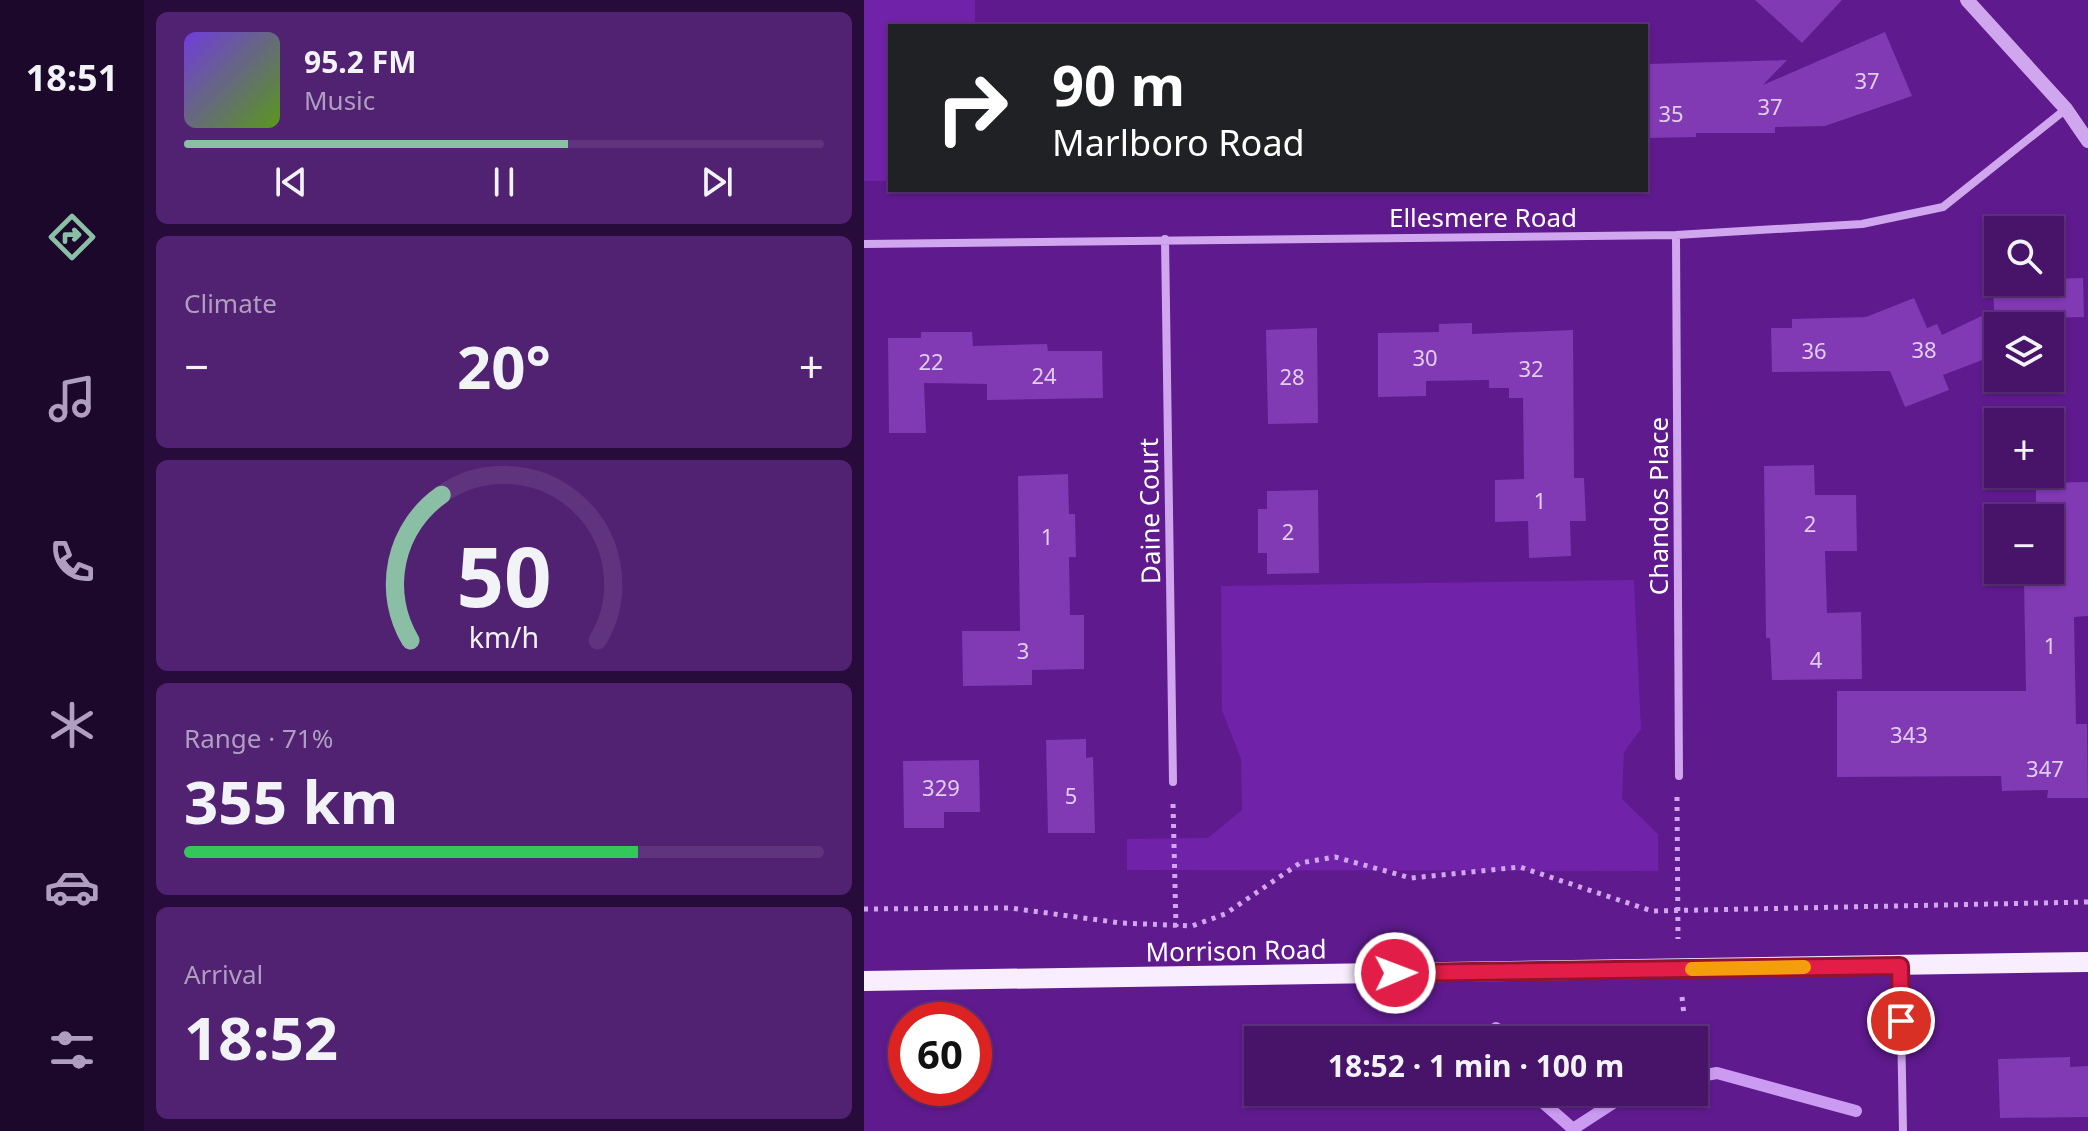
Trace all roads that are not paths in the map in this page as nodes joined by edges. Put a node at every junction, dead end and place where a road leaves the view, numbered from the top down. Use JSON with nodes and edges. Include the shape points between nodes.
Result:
{"nodes":[{"id":1,"x":1967,"y":0,"type":"edge"},
{"id":2,"x":2066,"y":109,"type":"junction"},
{"id":3,"x":2088,"y":141,"type":"edge"},
{"id":4,"x":1676,"y":235,"type":"junction"},
{"id":5,"x":1165,"y":239,"type":"junction"},
{"id":6,"x":864,"y":244,"type":"edge"},
{"id":7,"x":1679,"y":776,"type":"road end"},
{"id":8,"x":1173,"y":782,"type":"road end"},
{"id":9,"x":2088,"y":962,"type":"edge"},
{"id":10,"x":1900,"y":966,"type":"junction"},
{"id":11,"x":864,"y":981,"type":"edge"},
{"id":12,"x":1903,"y":1131,"type":"edge"}],
"edges":[{"from":1,"to":2,"type":"street"},
{"from":2,"to":3,"type":"street"},
{"from":2,"to":4,"type":"street","name":"Ellesmere Road","via":[[1943,207],[1862,224]]},
{"from":4,"to":5,"type":"street","name":"Ellesmere Road"},
{"from":4,"to":7,"type":"street","name":"Chandos Place"},
{"from":5,"to":6,"type":"street","name":"Ellesmere Road"},
{"from":5,"to":8,"type":"street","name":"Daine Court"},
{"from":9,"to":10,"type":"main road","name":"Morrison Road"},
{"from":10,"to":11,"type":"main road","name":"Morrison Road"},
{"from":10,"to":12,"type":"street"}]}
